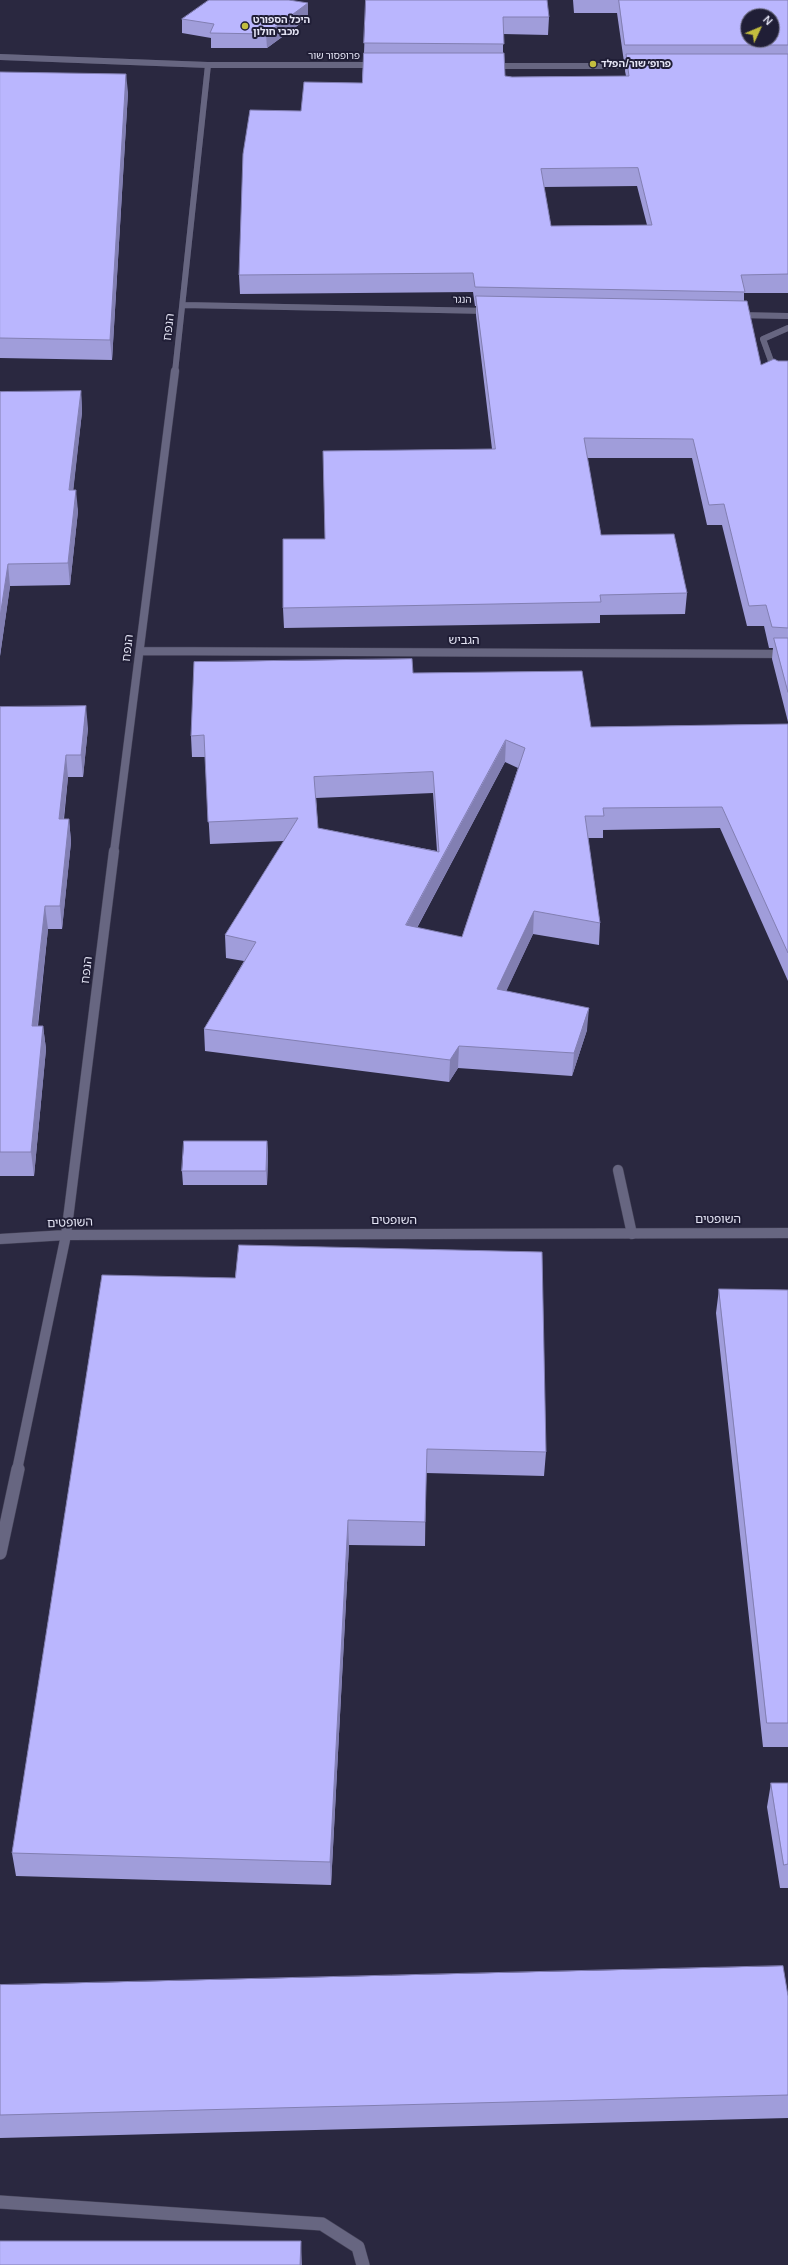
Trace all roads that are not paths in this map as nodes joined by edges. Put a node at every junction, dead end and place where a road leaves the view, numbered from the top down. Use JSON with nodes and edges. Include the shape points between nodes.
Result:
{"nodes":[{"id":1,"x":0,"y":57,"type":"edge"},
{"id":2,"x":208,"y":65,"type":"junction"},
{"id":3,"x":384,"y":65,"type":"edge"},
{"id":4,"x":488,"y":66,"type":"edge"},
{"id":5,"x":647,"y":66,"type":"edge"},
{"id":6,"x":183,"y":306,"type":"junction"},
{"id":7,"x":494,"y":311,"type":"edge"},
{"id":8,"x":732,"y":315,"type":"edge"},
{"id":9,"x":788,"y":316,"type":"edge"},
{"id":10,"x":788,"y":328,"type":"edge"},
{"id":11,"x":788,"y":375,"type":"edge"},
{"id":12,"x":140,"y":651,"type":"junction"},
{"id":13,"x":788,"y":654,"type":"edge"},
{"id":14,"x":618,"y":1170,"type":"dead end"},
{"id":15,"x":788,"y":1233,"type":"edge"},
{"id":16,"x":632,"y":1234,"type":"junction"},
{"id":17,"x":66,"y":1235,"type":"junction"},
{"id":18,"x":0,"y":1239,"type":"edge"},
{"id":19,"x":0,"y":1553,"type":"edge"},
{"id":20,"x":0,"y":2202,"type":"edge"},
{"id":21,"x":363,"y":2265,"type":"edge"}],
"edges":[{"from":1,"to":2,"type":"street","name":"פרופסור שור"},
{"from":2,"to":3,"type":"street","name":"פרופסור שור"},
{"from":2,"to":6,"type":"street","name":"הנפח"},
{"from":4,"to":5,"type":"street"},
{"from":6,"to":7,"type":"street","name":"הנגר"},
{"from":6,"to":12,"type":"street","name":"הנפח"},
{"from":8,"to":9,"type":"street"},
{"from":10,"to":11,"type":"street","via":[[763,339],[776,375]]},
{"from":12,"to":13,"type":"street","name":"הגביש"},
{"from":12,"to":17,"type":"street","name":"הנפח"},
{"from":14,"to":16,"type":"street"},
{"from":15,"to":16,"type":"street","name":"השופטים"},
{"from":16,"to":17,"type":"street","name":"השופטים"},
{"from":17,"to":18,"type":"street","name":"השופטים"},
{"from":17,"to":19,"type":"street","name":"הנפח"},
{"from":20,"to":21,"type":"street","via":[[322,2224],[358,2248]]}]}
